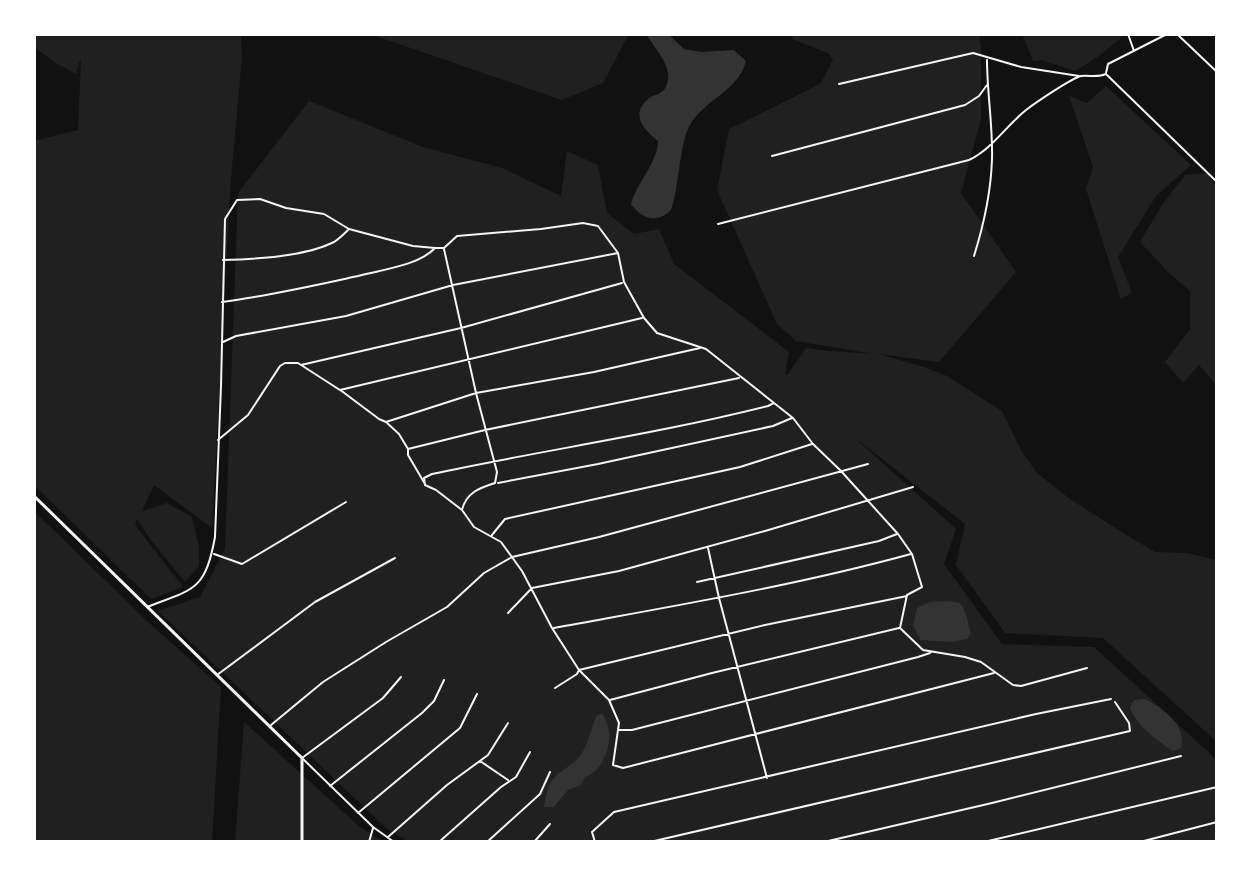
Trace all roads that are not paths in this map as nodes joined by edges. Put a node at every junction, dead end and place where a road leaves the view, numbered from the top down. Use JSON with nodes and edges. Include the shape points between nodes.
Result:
{"nodes":[{"id":1,"x":1128,"y":34,"type":"edge"},
{"id":2,"x":1167,"y":34,"type":"edge"},
{"id":3,"x":1177,"y":34,"type":"edge"},
{"id":4,"x":1134,"y":51,"type":"junction"},
{"id":5,"x":987,"y":58,"type":"junction"},
{"id":6,"x":1217,"y":72,"type":"edge"},
{"id":7,"x":1106,"y":74,"type":"junction"},
{"id":8,"x":1080,"y":76,"type":"junction"},
{"id":9,"x":839,"y":84,"type":"dead end"},
{"id":10,"x":987,"y":85,"type":"junction"},
{"id":11,"x":991,"y":144,"type":"junction"},
{"id":12,"x":772,"y":156,"type":"dead end"},
{"id":13,"x":1217,"y":182,"type":"edge"},
{"id":14,"x":718,"y":224,"type":"dead end"},
{"id":15,"x":349,"y":229,"type":"junction"},
{"id":16,"x":435,"y":248,"type":"junction"},
{"id":17,"x":444,"y":248,"type":"junction"},
{"id":18,"x":618,"y":253,"type":"junction"},
{"id":19,"x":974,"y":256,"type":"dead end"},
{"id":20,"x":223,"y":260,"type":"junction"},
{"id":21,"x":624,"y":282,"type":"junction"},
{"id":22,"x":453,"y":285,"type":"junction"},
{"id":23,"x":222,"y":302,"type":"junction"},
{"id":24,"x":644,"y":318,"type":"junction"},
{"id":25,"x":461,"y":328,"type":"junction"},
{"id":26,"x":221,"y":342,"type":"junction"},
{"id":27,"x":706,"y":349,"type":"junction"},
{"id":28,"x":469,"y":360,"type":"junction"},
{"id":29,"x":301,"y":365,"type":"junction"},
{"id":30,"x":741,"y":377,"type":"junction"},
{"id":31,"x":340,"y":390,"type":"junction"},
{"id":32,"x":476,"y":393,"type":"junction"},
{"id":33,"x":775,"y":403,"type":"junction"},
{"id":34,"x":793,"y":418,"type":"junction"},
{"id":35,"x":386,"y":422,"type":"junction"},
{"id":36,"x":485,"y":430,"type":"junction"},
{"id":37,"x":218,"y":440,"type":"junction"},
{"id":38,"x":813,"y":444,"type":"junction"},
{"id":39,"x":408,"y":449,"type":"junction"},
{"id":40,"x":495,"y":460,"type":"junction"},
{"id":41,"x":868,"y":464,"type":"dead end"},
{"id":42,"x":841,"y":471,"type":"junction"},
{"id":43,"x":495,"y":483,"type":"junction"},
{"id":44,"x":425,"y":485,"type":"junction"},
{"id":45,"x":913,"y":487,"type":"dead end"},
{"id":46,"x":34,"y":496,"type":"edge"},
{"id":47,"x":867,"y":501,"type":"junction"},
{"id":48,"x":346,"y":502,"type":"dead end"},
{"id":49,"x":462,"y":510,"type":"junction"},
{"id":50,"x":898,"y":534,"type":"junction"},
{"id":51,"x":491,"y":536,"type":"junction"},
{"id":52,"x":707,"y":547,"type":"junction"},
{"id":53,"x":212,"y":554,"type":"junction"},
{"id":54,"x":912,"y":554,"type":"junction"},
{"id":55,"x":512,"y":557,"type":"junction"},
{"id":56,"x":395,"y":558,"type":"dead end"},
{"id":57,"x":716,"y":577,"type":"junction"},
{"id":58,"x":697,"y":582,"type":"dead end"},
{"id":59,"x":532,"y":588,"type":"junction"},
{"id":60,"x":907,"y":595,"type":"junction"},
{"id":61,"x":719,"y":598,"type":"junction"},
{"id":62,"x":147,"y":607,"type":"junction"},
{"id":63,"x":508,"y":613,"type":"dead end"},
{"id":64,"x":552,"y":628,"type":"junction"},
{"id":65,"x":900,"y":628,"type":"junction"},
{"id":66,"x":728,"y":634,"type":"junction"},
{"id":67,"x":933,"y":652,"type":"junction"},
{"id":68,"x":737,"y":667,"type":"junction"},
{"id":69,"x":1087,"y":668,"type":"dead end"},
{"id":70,"x":579,"y":670,"type":"junction"},
{"id":71,"x":995,"y":673,"type":"junction"},
{"id":72,"x":217,"y":675,"type":"junction"},
{"id":73,"x":401,"y":677,"type":"dead end"},
{"id":74,"x":444,"y":680,"type":"dead end"},
{"id":75,"x":555,"y":688,"type":"dead end"},
{"id":76,"x":477,"y":694,"type":"dead end"},
{"id":77,"x":1111,"y":699,"type":"dead end"},
{"id":78,"x":609,"y":700,"type":"junction"},
{"id":79,"x":746,"y":701,"type":"junction"},
{"id":80,"x":1115,"y":702,"type":"dead end"},
{"id":81,"x":508,"y":723,"type":"dead end"},
{"id":82,"x":270,"y":726,"type":"junction"},
{"id":83,"x":618,"y":730,"type":"junction"},
{"id":84,"x":755,"y":736,"type":"junction"},
{"id":85,"x":530,"y":752,"type":"dead end"},
{"id":86,"x":1181,"y":756,"type":"dead end"},
{"id":87,"x":302,"y":758,"type":"junction"},
{"id":88,"x":479,"y":761,"type":"junction"},
{"id":89,"x":550,"y":772,"type":"dead end"},
{"id":90,"x":767,"y":778,"type":"junction"},
{"id":91,"x":510,"y":781,"type":"junction"},
{"id":92,"x":330,"y":786,"type":"junction"},
{"id":93,"x":1217,"y":787,"type":"edge"},
{"id":94,"x":358,"y":813,"type":"junction"},
{"id":95,"x":1217,"y":822,"type":"edge"},
{"id":96,"x":550,"y":824,"type":"dead end"},
{"id":97,"x":373,"y":827,"type":"junction"},
{"id":98,"x":387,"y":837,"type":"junction"},
{"id":99,"x":594,"y":840,"type":"edge"},
{"id":100,"x":302,"y":842,"type":"edge"},
{"id":101,"x":369,"y":842,"type":"edge"},
{"id":102,"x":394,"y":842,"type":"edge"},
{"id":103,"x":439,"y":842,"type":"edge"},
{"id":104,"x":487,"y":842,"type":"edge"},
{"id":105,"x":534,"y":842,"type":"edge"},
{"id":106,"x":585,"y":842,"type":"edge"},
{"id":107,"x":650,"y":842,"type":"edge"},
{"id":108,"x":824,"y":842,"type":"edge"},
{"id":109,"x":984,"y":842,"type":"edge"},
{"id":110,"x":1140,"y":842,"type":"edge"}],
"edges":[{"from":1,"to":4,"type":"street"},
{"from":2,"to":4,"type":"street"},
{"from":3,"to":6,"type":"street"},
{"from":4,"to":7,"type":"street","via":[[1108,64]]},
{"from":5,"to":8,"type":"street"},
{"from":5,"to":9,"type":"street","via":[[973,53]]},
{"from":5,"to":10,"type":"street"},
{"from":7,"to":8,"type":"street"},
{"from":7,"to":13,"type":"street"},
{"from":8,"to":11,"type":"street","via":[[1027,109]]},
{"from":10,"to":11,"type":"street"},
{"from":10,"to":12,"type":"street","via":[[965,105]]},
{"from":11,"to":14,"type":"street","via":[[969,160]]},
{"from":11,"to":19,"type":"street","via":[[990,194]]},
{"from":15,"to":16,"type":"street"},
{"from":15,"to":20,"type":"street","via":[[312,249]]},
{"from":15,"to":20,"type":"street","via":[[324,214],[260,199],[237,200],[225,219]]},
{"from":16,"to":17,"type":"street"},
{"from":16,"to":23,"type":"street","via":[[402,265]]},
{"from":17,"to":18,"type":"street","via":[[457,236],[583,223],[598,226]]},
{"from":17,"to":22,"type":"street"},
{"from":18,"to":21,"type":"street"},
{"from":18,"to":22,"type":"street"},
{"from":20,"to":23,"type":"street"},
{"from":21,"to":24,"type":"street"},
{"from":21,"to":25,"type":"street"},
{"from":22,"to":25,"type":"street"},
{"from":22,"to":26,"type":"street","via":[[346,316]]},
{"from":23,"to":26,"type":"street"},
{"from":24,"to":27,"type":"street","via":[[657,333]]},
{"from":24,"to":28,"type":"street"},
{"from":25,"to":28,"type":"street"},
{"from":25,"to":29,"type":"street"},
{"from":26,"to":37,"type":"street"},
{"from":27,"to":30,"type":"street"},
{"from":27,"to":32,"type":"street"},
{"from":28,"to":31,"type":"street"},
{"from":28,"to":32,"type":"street"},
{"from":29,"to":31,"type":"street"},
{"from":29,"to":37,"type":"street","via":[[280,366],[248,415]]},
{"from":30,"to":33,"type":"street"},
{"from":30,"to":36,"type":"street"},
{"from":31,"to":35,"type":"street"},
{"from":32,"to":35,"type":"street"},
{"from":32,"to":36,"type":"street"},
{"from":33,"to":34,"type":"street"},
{"from":33,"to":40,"type":"street","via":[[704,422]]},
{"from":34,"to":38,"type":"street"},
{"from":34,"to":43,"type":"street","via":[[744,433]]},
{"from":35,"to":39,"type":"street"},
{"from":36,"to":39,"type":"street"},
{"from":36,"to":40,"type":"street"},
{"from":37,"to":53,"type":"street"},
{"from":38,"to":42,"type":"street"},
{"from":38,"to":51,"type":"street","via":[[740,467],[505,519]]},
{"from":39,"to":44,"type":"street"},
{"from":40,"to":43,"type":"street"},
{"from":40,"to":44,"type":"street","via":[[432,474],[424,478]]},
{"from":41,"to":42,"type":"street"},
{"from":42,"to":47,"type":"street"},
{"from":42,"to":55,"type":"street"},
{"from":43,"to":49,"type":"street","via":[[476,489]]},
{"from":44,"to":49,"type":"street"},
{"from":45,"to":47,"type":"street"},
{"from":46,"to":62,"type":"street"},
{"from":47,"to":50,"type":"street"},
{"from":47,"to":52,"type":"street"},
{"from":48,"to":53,"type":"street","via":[[242,564]]},
{"from":49,"to":51,"type":"street","via":[[474,527]]},
{"from":50,"to":54,"type":"street"},
{"from":50,"to":57,"type":"street"},
{"from":51,"to":55,"type":"street"},
{"from":52,"to":57,"type":"street"},
{"from":52,"to":59,"type":"street"},
{"from":53,"to":62,"type":"street","via":[[193,589]]},
{"from":54,"to":60,"type":"street","via":[[922,587]]},
{"from":54,"to":61,"type":"street"},
{"from":55,"to":59,"type":"street"},
{"from":55,"to":82,"type":"street","via":[[484,573],[447,607],[323,682]]},
{"from":56,"to":72,"type":"street","via":[[315,602]]},
{"from":57,"to":58,"type":"street"},
{"from":57,"to":61,"type":"street"},
{"from":59,"to":63,"type":"street"},
{"from":59,"to":64,"type":"street"},
{"from":60,"to":65,"type":"street"},
{"from":60,"to":66,"type":"street"},
{"from":61,"to":64,"type":"street"},
{"from":61,"to":66,"type":"street"},
{"from":62,"to":72,"type":"street"},
{"from":64,"to":70,"type":"street"},
{"from":65,"to":67,"type":"street","via":[[923,650]]},
{"from":65,"to":68,"type":"street"},
{"from":66,"to":68,"type":"street"},
{"from":66,"to":70,"type":"street"},
{"from":67,"to":71,"type":"street","via":[[981,662]]},
{"from":67,"to":79,"type":"street"},
{"from":68,"to":78,"type":"street"},
{"from":68,"to":79,"type":"street"},
{"from":69,"to":71,"type":"street","via":[[1021,686]]},
{"from":70,"to":75,"type":"street"},
{"from":70,"to":78,"type":"street"},
{"from":71,"to":84,"type":"street"},
{"from":72,"to":82,"type":"street"},
{"from":73,"to":87,"type":"street","via":[[383,698]]},
{"from":74,"to":92,"type":"street","via":[[422,713]]},
{"from":76,"to":94,"type":"street","via":[[460,728]]},
{"from":77,"to":90,"type":"street"},
{"from":78,"to":83,"type":"street"},
{"from":79,"to":83,"type":"street"},
{"from":79,"to":84,"type":"street"},
{"from":80,"to":107,"type":"street","via":[[1130,731]]},
{"from":81,"to":88,"type":"street"},
{"from":82,"to":87,"type":"street"},
{"from":83,"to":84,"type":"street","via":[[613,765],[623,768]]},
{"from":84,"to":90,"type":"street"},
{"from":85,"to":91,"type":"street"},
{"from":86,"to":108,"type":"street"},
{"from":87,"to":92,"type":"street"},
{"from":87,"to":100,"type":"street"},
{"from":88,"to":91,"type":"street"},
{"from":88,"to":98,"type":"street"},
{"from":89,"to":104,"type":"street","via":[[540,794]]},
{"from":90,"to":99,"type":"street","via":[[614,812],[592,832]]},
{"from":91,"to":103,"type":"street"},
{"from":92,"to":94,"type":"street"},
{"from":93,"to":109,"type":"street"},
{"from":94,"to":97,"type":"street"},
{"from":95,"to":110,"type":"street"},
{"from":96,"to":105,"type":"street"},
{"from":97,"to":98,"type":"street"},
{"from":97,"to":101,"type":"street"},
{"from":98,"to":102,"type":"street"},
{"from":99,"to":106,"type":"street"}]}
